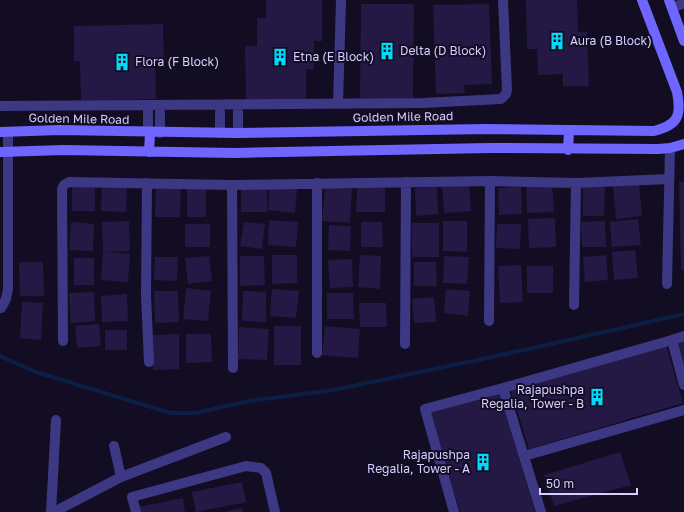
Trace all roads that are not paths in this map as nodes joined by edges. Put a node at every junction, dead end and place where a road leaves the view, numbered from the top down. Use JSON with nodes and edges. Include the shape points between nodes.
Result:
{"nodes":[{"id":1,"x":341,"y":0,"type":"edge"},
{"id":2,"x":503,"y":0,"type":"edge"},
{"id":3,"x":642,"y":0,"type":"edge"},
{"id":4,"x":684,"y":2,"type":"edge"},
{"id":5,"x":671,"y":4,"type":"edge"},
{"id":6,"x":684,"y":41,"type":"edge"},
{"id":7,"x":338,"y":104,"type":"junction"},
{"id":8,"x":0,"y":106,"type":"edge"},
{"id":9,"x":148,"y":111,"type":"dead end"},
{"id":10,"x":160,"y":112,"type":"dead end"},
{"id":11,"x":220,"y":112,"type":"dead end"},
{"id":12,"x":238,"y":112,"type":"dead end"},
{"id":13,"x":569,"y":130,"type":"junction"},
{"id":14,"x":4,"y":132,"type":"edge"},
{"id":15,"x":153,"y":133,"type":"junction"},
{"id":16,"x":220,"y":133,"type":"junction"},
{"id":17,"x":238,"y":133,"type":"junction"},
{"id":18,"x":684,"y":144,"type":"edge"},
{"id":19,"x":670,"y":148,"type":"junction"},
{"id":20,"x":568,"y":150,"type":"junction"},
{"id":21,"x":4,"y":152,"type":"edge"},
{"id":22,"x":149,"y":152,"type":"junction"},
{"id":23,"x":669,"y":179,"type":"junction"},
{"id":24,"x":490,"y":181,"type":"junction"},
{"id":25,"x":406,"y":182,"type":"junction"},
{"id":26,"x":147,"y":183,"type":"junction"},
{"id":27,"x":317,"y":183,"type":"junction"},
{"id":28,"x":576,"y":183,"type":"junction"},
{"id":29,"x":232,"y":184,"type":"junction"},
{"id":30,"x":667,"y":284,"type":"dead end"},
{"id":31,"x":574,"y":305,"type":"dead end"},
{"id":32,"x":1,"y":308,"type":"edge"},
{"id":33,"x":489,"y":321,"type":"dead end"},
{"id":34,"x":684,"y":336,"type":"edge"},
{"id":35,"x":672,"y":340,"type":"junction"},
{"id":36,"x":63,"y":341,"type":"dead end"},
{"id":37,"x":405,"y":344,"type":"dead end"},
{"id":38,"x":318,"y":353,"type":"dead end"},
{"id":39,"x":149,"y":362,"type":"dead end"},
{"id":40,"x":233,"y":368,"type":"dead end"},
{"id":41,"x":684,"y":385,"type":"edge"},
{"id":42,"x":503,"y":388,"type":"junction"},
{"id":43,"x":684,"y":410,"type":"edge"},
{"id":44,"x":56,"y":420,"type":"dead end"},
{"id":45,"x":226,"y":437,"type":"dead end"},
{"id":46,"x":114,"y":446,"type":"dead end"},
{"id":47,"x":524,"y":456,"type":"junction"},
{"id":48,"x":120,"y":477,"type":"junction"},
{"id":49,"x":51,"y":512,"type":"edge"},
{"id":50,"x":54,"y":512,"type":"edge"},
{"id":51,"x":136,"y":512,"type":"edge"},
{"id":52,"x":275,"y":512,"type":"edge"},
{"id":53,"x":454,"y":512,"type":"edge"},
{"id":54,"x":541,"y":512,"type":"edge"}],
"edges":[{"from":1,"to":7,"type":"street"},
{"from":2,"to":7,"type":"street","via":[[507,90],[502,99]]},
{"from":3,"to":13,"type":"street","name":"Golden Mile Road","via":[[677,92],[678,114],[674,122],[668,127],[654,131]]},
{"from":4,"to":5,"type":"street"},
{"from":5,"to":6,"type":"street"},
{"from":7,"to":8,"type":"street"},
{"from":9,"to":15,"type":"street"},
{"from":10,"to":15,"type":"street"},
{"from":11,"to":16,"type":"street"},
{"from":12,"to":17,"type":"street"},
{"from":13,"to":17,"type":"street","name":"Golden Mile Road","via":[[486,128]]},
{"from":13,"to":20,"type":"street"},
{"from":14,"to":15,"type":"street","name":"Golden Mile Road","via":[[60,130]]},
{"from":14,"to":21,"type":"street"},
{"from":15,"to":16,"type":"street","name":"Golden Mile Road"},
{"from":15,"to":22,"type":"street"},
{"from":16,"to":17,"type":"street","name":"Golden Mile Road"},
{"from":18,"to":19,"type":"street"},
{"from":19,"to":20,"type":"street"},
{"from":19,"to":23,"type":"street"},
{"from":20,"to":22,"type":"street","via":[[490,148]]},
{"from":21,"to":22,"type":"street"},
{"from":21,"to":32,"type":"street","via":[[8,289]]},
{"from":23,"to":28,"type":"street"},
{"from":23,"to":30,"type":"street"},
{"from":24,"to":25,"type":"street"},
{"from":24,"to":28,"type":"street"},
{"from":24,"to":33,"type":"street"},
{"from":25,"to":27,"type":"street"},
{"from":25,"to":37,"type":"street"},
{"from":26,"to":29,"type":"street"},
{"from":26,"to":36,"type":"street","via":[[69,182],[64,185]]},
{"from":26,"to":39,"type":"street","via":[[146,295]]},
{"from":27,"to":29,"type":"street"},
{"from":27,"to":38,"type":"street"},
{"from":28,"to":31,"type":"street"},
{"from":29,"to":40,"type":"street"},
{"from":34,"to":35,"type":"street"},
{"from":35,"to":41,"type":"street"},
{"from":35,"to":42,"type":"street"},
{"from":42,"to":47,"type":"street"},
{"from":42,"to":53,"type":"street","via":[[425,409]]},
{"from":43,"to":47,"type":"street"},
{"from":44,"to":49,"type":"street"},
{"from":45,"to":48,"type":"street"},
{"from":46,"to":48,"type":"street"},
{"from":47,"to":54,"type":"street"},
{"from":48,"to":50,"type":"street"},
{"from":51,"to":52,"type":"street","via":[[132,497],[246,466],[261,468],[266,474]]}]}
